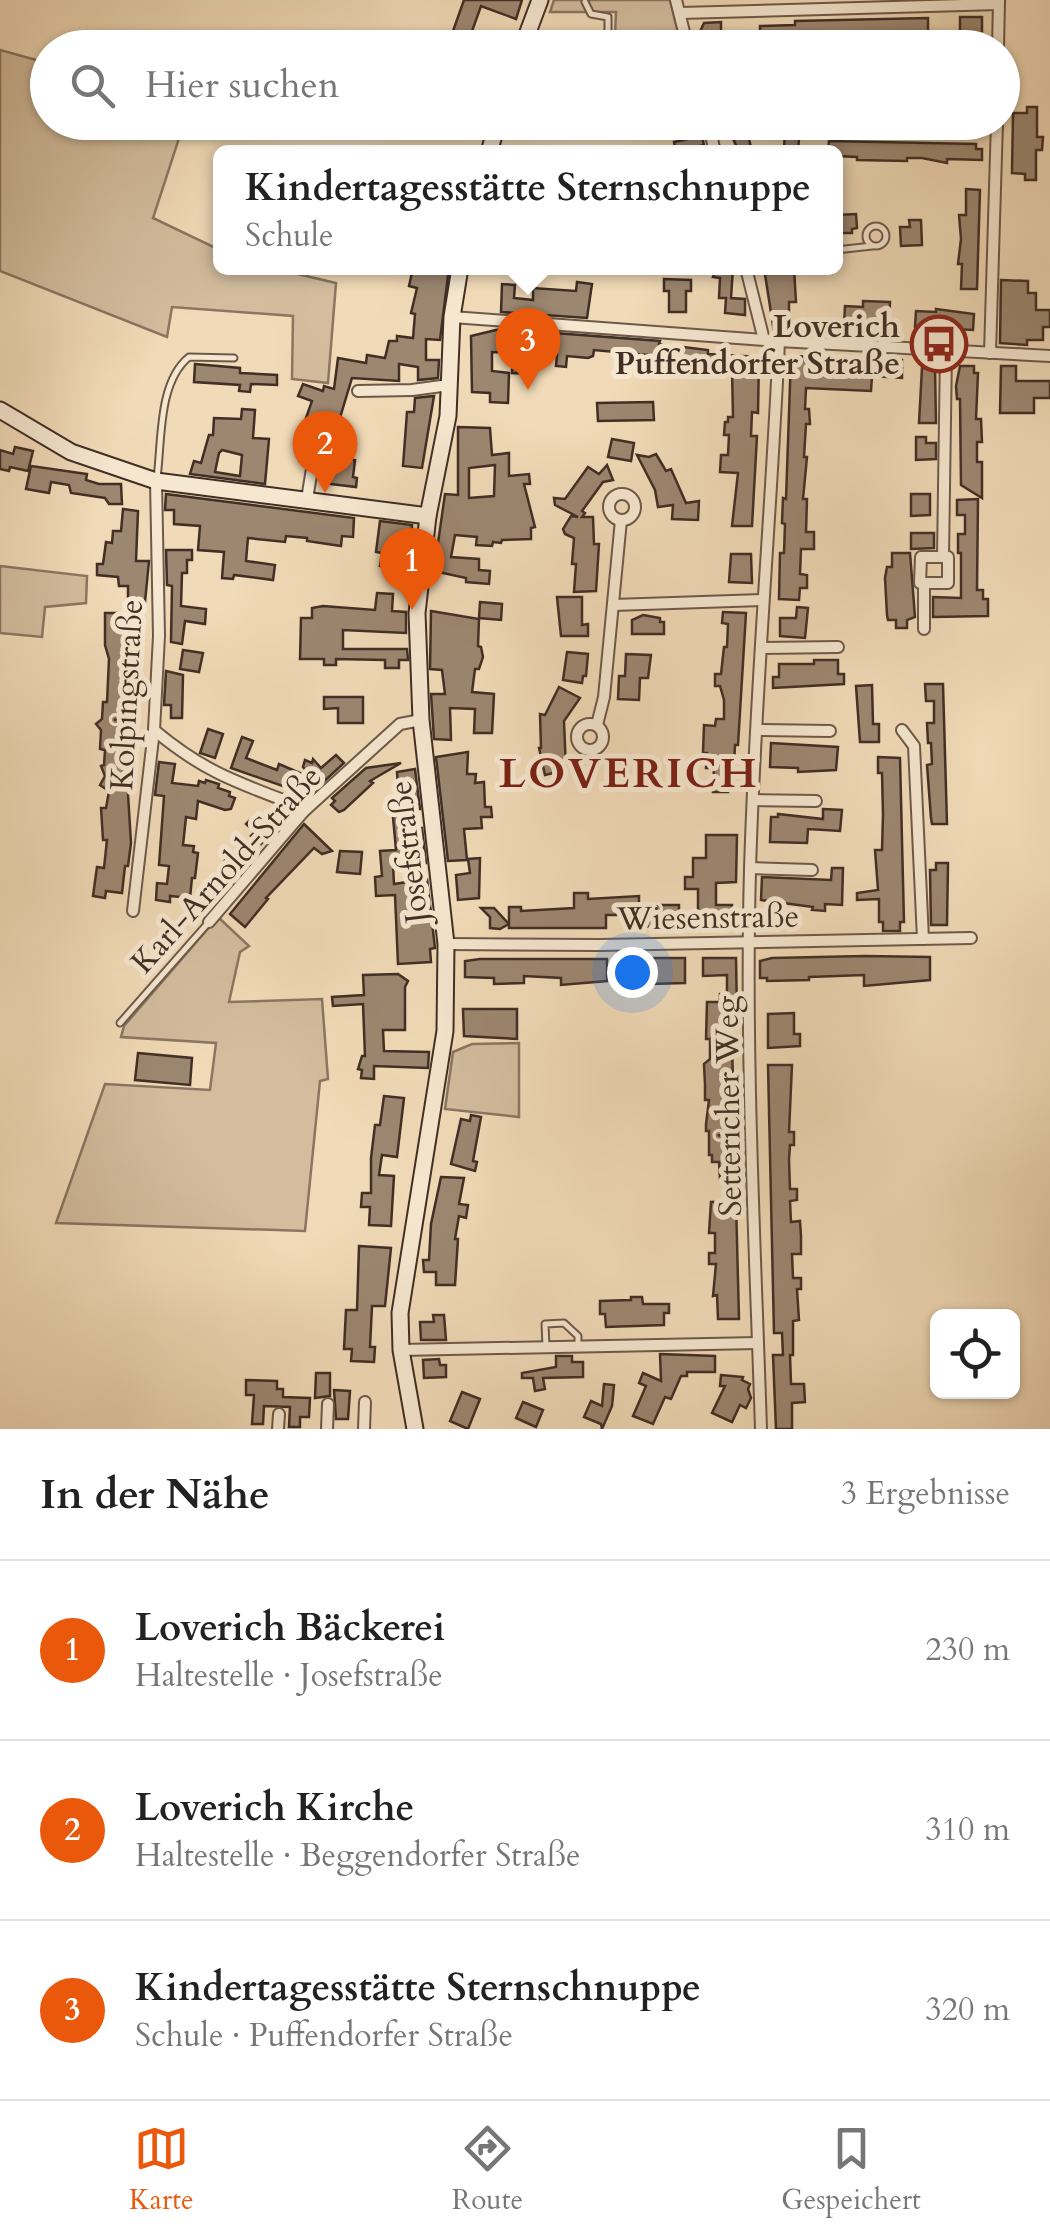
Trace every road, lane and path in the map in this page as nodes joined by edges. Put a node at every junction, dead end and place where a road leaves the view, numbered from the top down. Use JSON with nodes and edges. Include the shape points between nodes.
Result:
{"nodes":[{"id":1,"x":540,"y":0,"type":"edge"},
{"id":2,"x":676,"y":0,"type":"edge"},
{"id":3,"x":585,"y":2,"type":"dead end"},
{"id":4,"x":999,"y":2,"type":"edge"},
{"id":5,"x":882,"y":4,"type":"edge"},
{"id":6,"x":782,"y":5,"type":"edge"},
{"id":7,"x":680,"y":14,"type":"junction"},
{"id":8,"x":529,"y":30,"type":"edge"},
{"id":9,"x":608,"y":30,"type":"edge"},
{"id":10,"x":684,"y":30,"type":"edge"},
{"id":11,"x":998,"y":30,"type":"edge"},
{"id":12,"x":997,"y":140,"type":"edge"},
{"id":13,"x":873,"y":246,"type":"junction"},
{"id":14,"x":843,"y":249,"type":"edge"},
{"id":15,"x":459,"y":275,"type":"edge"},
{"id":16,"x":748,"y":275,"type":"edge"},
{"id":17,"x":452,"y":317,"type":"junction"},
{"id":18,"x":764,"y":340,"type":"junction"},
{"id":19,"x":779,"y":341,"type":"junction"},
{"id":20,"x":946,"y":351,"type":"junction"},
{"id":21,"x":990,"y":354,"type":"junction"},
{"id":22,"x":1050,"y":356,"type":"edge"},
{"id":23,"x":234,"y":358,"type":"dead end"},
{"id":24,"x":449,"y":384,"type":"junction"},
{"id":25,"x":358,"y":391,"type":"dead end"},
{"id":26,"x":0,"y":410,"type":"edge"},
{"id":27,"x":316,"y":445,"type":"dead end"},
{"id":28,"x":156,"y":481,"type":"junction"},
{"id":29,"x":307,"y":499,"type":"junction"},
{"id":30,"x":428,"y":516,"type":"junction"},
{"id":31,"x":621,"y":520,"type":"dead end"},
{"id":32,"x":943,"y":557,"type":"junction"},
{"id":33,"x":924,"y":584,"type":"junction"},
{"id":34,"x":762,"y":600,"type":"junction"},
{"id":35,"x":613,"y":605,"type":"junction"},
{"id":36,"x":924,"y":629,"type":"dead end"},
{"id":37,"x":838,"y":647,"type":"dead end"},
{"id":38,"x":761,"y":648,"type":"junction"},
{"id":39,"x":420,"y":720,"type":"junction"},
{"id":40,"x":597,"y":725,"type":"dead end"},
{"id":41,"x":154,"y":730,"type":"junction"},
{"id":42,"x":756,"y":730,"type":"junction"},
{"id":43,"x":902,"y":730,"type":"dead end"},
{"id":44,"x":830,"y":731,"type":"dead end"},
{"id":45,"x":753,"y":800,"type":"junction"},
{"id":46,"x":816,"y":801,"type":"dead end"},
{"id":47,"x":304,"y":811,"type":"junction"},
{"id":48,"x":750,"y":868,"type":"junction"},
{"id":49,"x":812,"y":870,"type":"dead end"},
{"id":50,"x":134,"y":910,"type":"dead end"},
{"id":51,"x":209,"y":922,"type":"joint"},
{"id":52,"x":972,"y":938,"type":"dead end"},
{"id":53,"x":923,"y":939,"type":"junction"},
{"id":54,"x":749,"y":941,"type":"junction"},
{"id":55,"x":446,"y":944,"type":"junction"},
{"id":56,"x":120,"y":1024,"type":"dead end"},
{"id":57,"x":758,"y":1343,"type":"junction"},
{"id":58,"x":578,"y":1348,"type":"junction"},
{"id":59,"x":546,"y":1349,"type":"junction"},
{"id":60,"x":401,"y":1350,"type":"junction"},
{"id":61,"x":365,"y":1402,"type":"dead end"},
{"id":62,"x":328,"y":1404,"type":"dead end"},
{"id":63,"x":280,"y":1414,"type":"dead end"},
{"id":64,"x":278,"y":1429,"type":"edge"},
{"id":65,"x":326,"y":1429,"type":"edge"},
{"id":66,"x":364,"y":1429,"type":"edge"},
{"id":67,"x":415,"y":1429,"type":"edge"},
{"id":68,"x":761,"y":1429,"type":"edge"}],
"edges":[{"from":1,"to":8,"type":"street"},
{"from":2,"to":7,"type":"street"},
{"from":3,"to":9,"type":"lane","via":[[591,14],[608,16]]},
{"from":4,"to":5,"type":"street"},
{"from":4,"to":11,"type":"street"},
{"from":5,"to":6,"type":"street"},
{"from":6,"to":7,"type":"street"},
{"from":7,"to":10,"type":"street"},
{"from":12,"to":21,"type":"street"},
{"from":13,"to":13,"type":"lane","via":[[886,238],[877,226],[866,232]]},
{"from":13,"to":14,"type":"lane"},
{"from":15,"to":17,"type":"street","name":"Josefstraße"},
{"from":16,"to":18,"type":"street"},
{"from":17,"to":18,"type":"street"},
{"from":17,"to":24,"type":"street","name":"Josefstraße"},
{"from":18,"to":19,"type":"street"},
{"from":19,"to":20,"type":"street"},
{"from":19,"to":34,"type":"street","name":"Settericher Weg"},
{"from":20,"to":21,"type":"street"},
{"from":20,"to":32,"type":"street"},
{"from":21,"to":22,"type":"street"},
{"from":23,"to":28,"type":"lane","via":[[189,357],[177,367],[169,382]]},
{"from":24,"to":25,"type":"street"},
{"from":24,"to":30,"type":"street","name":"Josefstraße"},
{"from":26,"to":28,"type":"street","via":[[71,452]]},
{"from":27,"to":29,"type":"street"},
{"from":28,"to":29,"type":"street"},
{"from":28,"to":41,"type":"street","name":"Kolpingstraße"},
{"from":29,"to":30,"type":"street"},
{"from":30,"to":39,"type":"street","name":"Josefstraße","via":[[417,613]]},
{"from":31,"to":35,"type":"street"},
{"from":32,"to":33,"type":"street","via":[[921,557]]},
{"from":32,"to":33,"type":"street","via":[[948,583]]},
{"from":33,"to":36,"type":"street"},
{"from":34,"to":35,"type":"street"},
{"from":34,"to":38,"type":"street","name":"Settericher Weg"},
{"from":35,"to":40,"type":"street"},
{"from":37,"to":38,"type":"street"},
{"from":38,"to":42,"type":"street","name":"Settericher Weg"},
{"from":39,"to":47,"type":"street","name":"Karl-Arnold-Straße","via":[[400,724]]},
{"from":39,"to":55,"type":"street","name":"Josefstraße"},
{"from":41,"to":47,"type":"street","via":[[220,776]]},
{"from":41,"to":50,"type":"street","name":"Kolpingstraße"},
{"from":42,"to":44,"type":"street"},
{"from":42,"to":45,"type":"street","name":"Settericher Weg"},
{"from":43,"to":53,"type":"street","via":[[914,746]]},
{"from":45,"to":46,"type":"street"},
{"from":45,"to":48,"type":"street","name":"Settericher Weg"},
{"from":47,"to":51,"type":"street","name":"Karl-Arnold-Straße"},
{"from":48,"to":49,"type":"street"},
{"from":48,"to":54,"type":"street","name":"Settericher Weg"},
{"from":51,"to":56,"type":"lane","name":"Karl-Arnold-Straße"},
{"from":52,"to":53,"type":"street","name":"Wiesenstraße"},
{"from":53,"to":54,"type":"street","name":"Wiesenstraße"},
{"from":54,"to":55,"type":"street","name":"Wiesenstraße"},
{"from":54,"to":57,"type":"street","name":"Settericher Weg"},
{"from":55,"to":60,"type":"street","name":"Josefstraße","via":[[444,1047],[402,1288]]},
{"from":57,"to":58,"type":"street"},
{"from":57,"to":68,"type":"street","name":"Settericher Weg"},
{"from":58,"to":59,"type":"street"},
{"from":58,"to":59,"type":"lane","via":[[578,1336],[564,1323],[545,1324]]},
{"from":59,"to":60,"type":"street"},
{"from":60,"to":67,"type":"street","name":"Josefstraße"},
{"from":61,"to":66,"type":"street"},
{"from":62,"to":65,"type":"street"},
{"from":63,"to":64,"type":"street"}]}
